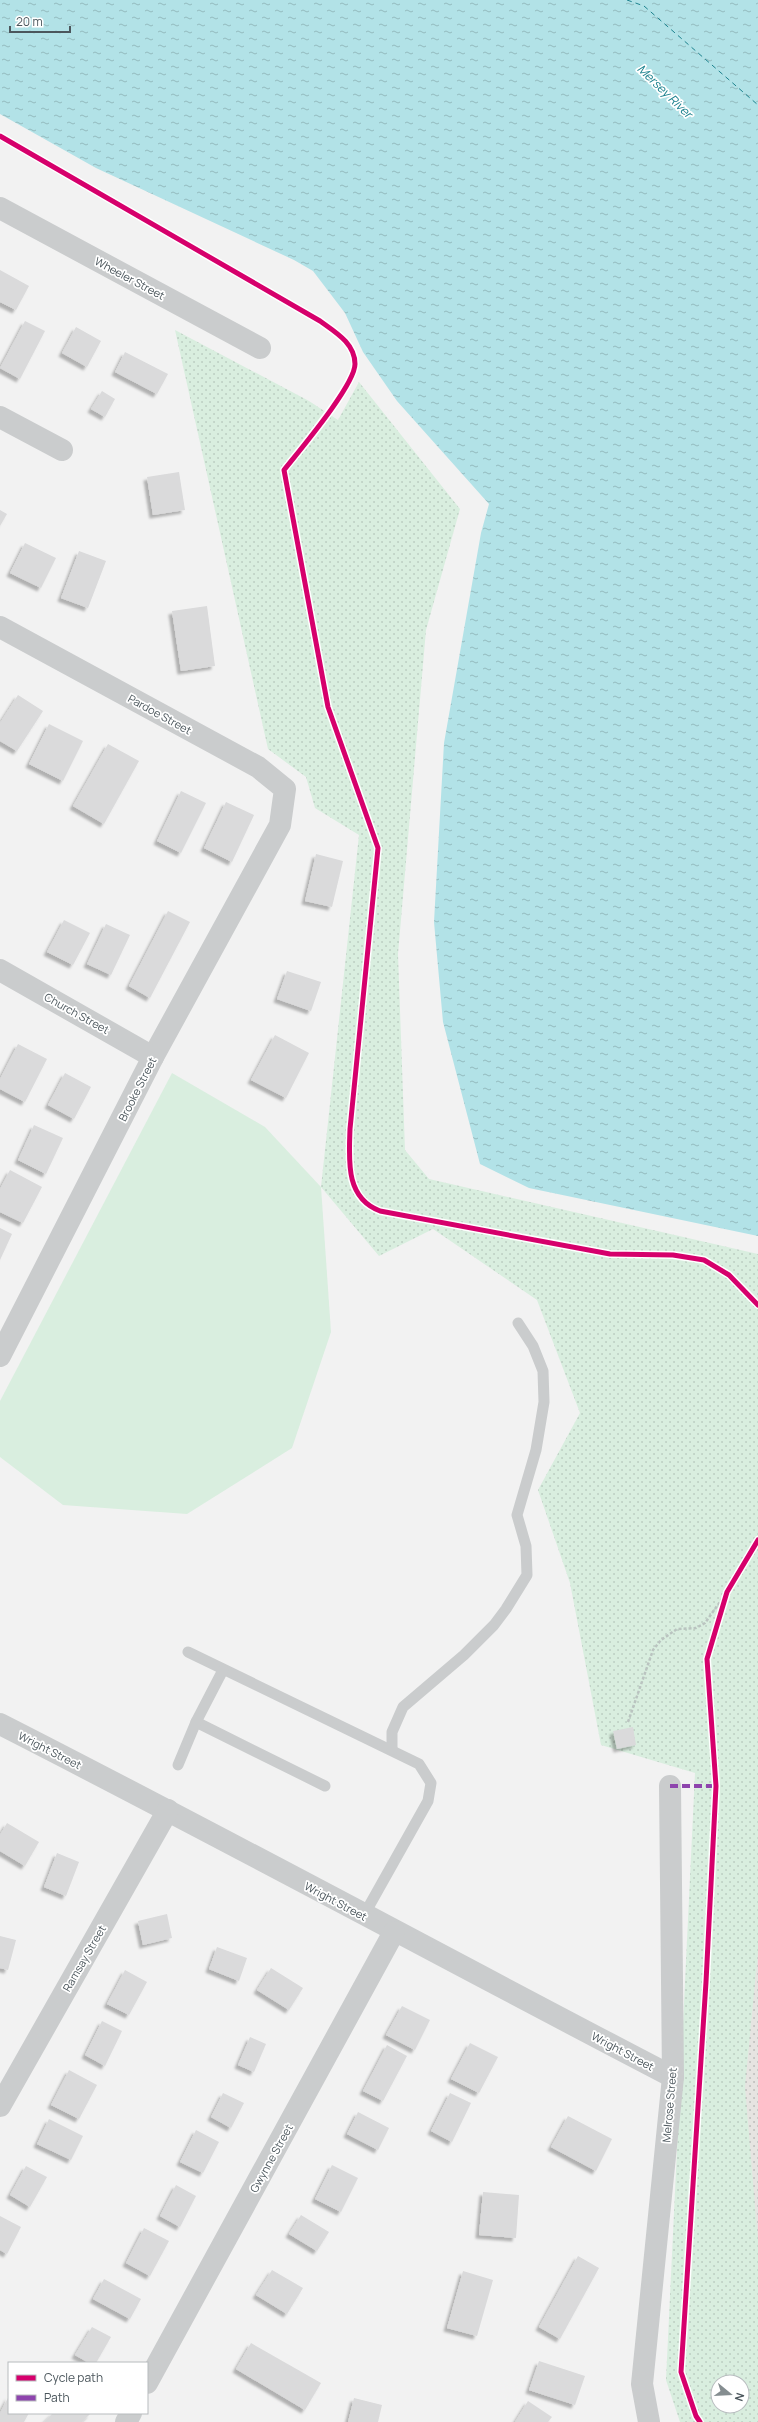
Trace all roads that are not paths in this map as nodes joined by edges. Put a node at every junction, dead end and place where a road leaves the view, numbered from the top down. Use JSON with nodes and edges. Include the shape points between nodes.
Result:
{"nodes":[{"id":1,"x":0,"y":208,"type":"edge"},
{"id":2,"x":260,"y":348,"type":"dead end"},
{"id":3,"x":0,"y":417,"type":"edge"},
{"id":4,"x":62,"y":450,"type":"dead end"},
{"id":5,"x":0,"y":627,"type":"edge"},
{"id":6,"x":280,"y":826,"type":"joint"},
{"id":7,"x":0,"y":970,"type":"edge"},
{"id":8,"x":153,"y":1056,"type":"junction"},
{"id":9,"x":518,"y":1323,"type":"dead end"},
{"id":10,"x":0,"y":1356,"type":"edge"},
{"id":11,"x":188,"y":1652,"type":"dead end"},
{"id":12,"x":223,"y":1670,"type":"junction"},
{"id":13,"x":196,"y":1722,"type":"junction"},
{"id":14,"x":0,"y":1724,"type":"edge"},
{"id":15,"x":392,"y":1750,"type":"junction"},
{"id":16,"x":178,"y":1766,"type":"dead end"},
{"id":17,"x":325,"y":1786,"type":"dead end"},
{"id":18,"x":670,"y":1786,"type":"dead end"},
{"id":19,"x":168,"y":1810,"type":"junction"},
{"id":20,"x":364,"y":1916,"type":"junction"},
{"id":21,"x":394,"y":1932,"type":"junction"},
{"id":22,"x":673,"y":2078,"type":"junction"},
{"id":23,"x":0,"y":2106,"type":"edge"},
{"id":24,"x":148,"y":2381,"type":"edge"},
{"id":25,"x":649,"y":2422,"type":"edge"}],
"edges":[{"from":1,"to":2,"type":"street","name":"Wheeler Street"},
{"from":3,"to":4,"type":"street"},
{"from":5,"to":6,"type":"street","name":"Pardoe Street","via":[[258,767],[285,789]]},
{"from":6,"to":8,"type":"street","name":"Brooke Street"},
{"from":7,"to":8,"type":"street","name":"Church Street"},
{"from":8,"to":10,"type":"street","name":"Brooke Street"},
{"from":9,"to":15,"type":"lane","via":[[533,1346],[543,1371],[544,1402],[536,1450],[517,1515],[526,1546],[527,1575],[494,1624],[464,1655],[403,1707],[392,1732]]},
{"from":11,"to":12,"type":"lane"},
{"from":12,"to":13,"type":"lane"},
{"from":12,"to":15,"type":"lane"},
{"from":13,"to":16,"type":"lane"},
{"from":13,"to":17,"type":"lane"},
{"from":14,"to":19,"type":"street","name":"Wright Street"},
{"from":15,"to":20,"type":"lane","via":[[419,1764],[431,1783],[428,1801]]},
{"from":18,"to":22,"type":"street","name":"Melrose Street"},
{"from":19,"to":20,"type":"street","name":"Wright Street"},
{"from":19,"to":23,"type":"street","name":"Ramsay Street"},
{"from":20,"to":21,"type":"street","name":"Wright Street"},
{"from":21,"to":22,"type":"street","name":"Wright Street"},
{"from":21,"to":24,"type":"street","name":"Gwynne Street"},
{"from":22,"to":25,"type":"street","name":"Melrose Street","via":[[642,2384]]}]}
